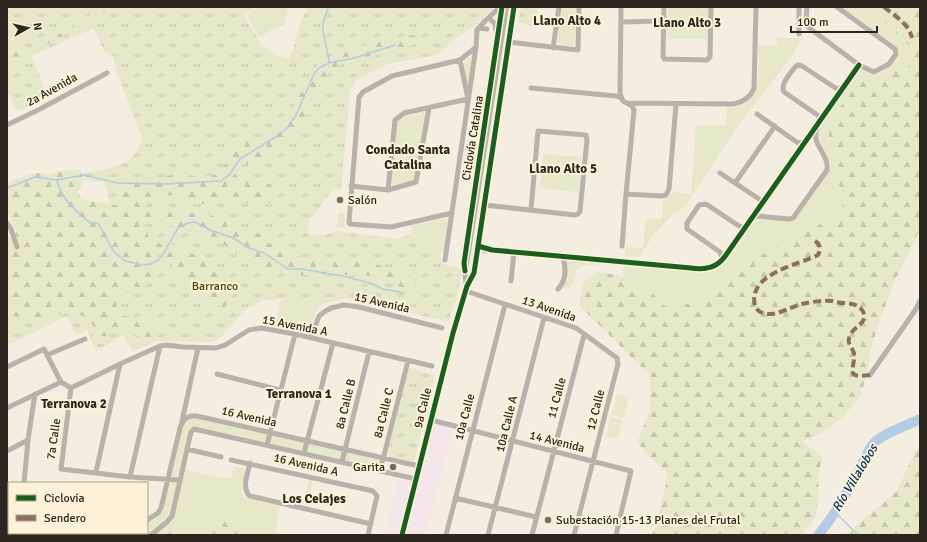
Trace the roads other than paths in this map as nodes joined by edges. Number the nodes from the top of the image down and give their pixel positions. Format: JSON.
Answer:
{"nodes":[{"id":1,"x":500,"y":7,"type":"edge"},
{"id":2,"x":506,"y":7,"type":"edge"},
{"id":3,"x":514,"y":7,"type":"edge"},
{"id":4,"x":559,"y":7,"type":"edge"},
{"id":5,"x":579,"y":7,"type":"edge"},
{"id":6,"x":621,"y":7,"type":"edge"},
{"id":7,"x":664,"y":7,"type":"edge"},
{"id":8,"x":711,"y":7,"type":"edge"},
{"id":9,"x":756,"y":7,"type":"edge"},
{"id":10,"x":799,"y":7,"type":"edge"},
{"id":11,"x":807,"y":7,"type":"edge"},
{"id":12,"x":837,"y":7,"type":"edge"},
{"id":13,"x":664,"y":18,"type":"junction"},
{"id":14,"x":487,"y":20,"type":"junction"},
{"id":15,"x":621,"y":22,"type":"junction"},
{"id":16,"x":480,"y":28,"type":"junction"},
{"id":17,"x":494,"y":30,"type":"junction"},
{"id":18,"x":799,"y":34,"type":"dead end"},
{"id":19,"x":508,"y":42,"type":"junction"},
{"id":20,"x":476,"y":47,"type":"junction"},
{"id":21,"x":553,"y":48,"type":"junction"},
{"id":22,"x":460,"y":60,"type":"junction"},
{"id":23,"x":859,"y":65,"type":"junction"},
{"id":24,"x":107,"y":73,"type":"dead end"},
{"id":25,"x":845,"y":86,"type":"junction"},
{"id":26,"x":531,"y":88,"type":"dead end"},
{"id":27,"x":621,"y":98,"type":"junction"},
{"id":28,"x":468,"y":99,"type":"junction"},
{"id":29,"x":627,"y":103,"type":"junction"},
{"id":30,"x":676,"y":104,"type":"junction"},
{"id":31,"x":429,"y":108,"type":"junction"},
{"id":32,"x":757,"y":114,"type":"dead end"},
{"id":33,"x":7,"y":125,"type":"edge"},
{"id":34,"x":817,"y":125,"type":"junction"},
{"id":35,"x":775,"y":126,"type":"junction"},
{"id":36,"x":806,"y":142,"type":"junction"},
{"id":37,"x":720,"y":173,"type":"dead end"},
{"id":38,"x":735,"y":183,"type":"junction"},
{"id":39,"x":351,"y":186,"type":"junction"},
{"id":40,"x":388,"y":190,"type":"junction"},
{"id":41,"x":626,"y":194,"type":"junction"},
{"id":42,"x":484,"y":205,"type":"junction"},
{"id":43,"x":761,"y":206,"type":"junction"},
{"id":44,"x":531,"y":209,"type":"junction"},
{"id":45,"x":452,"y":213,"type":"junction"},
{"id":46,"x":750,"y":222,"type":"junction"},
{"id":47,"x":7,"y":223,"type":"edge"},
{"id":48,"x":622,"y":246,"type":"dead end"},
{"id":49,"x":17,"y":247,"type":"dead end"},
{"id":50,"x":490,"y":249,"type":"tunnel mouth"},
{"id":51,"x":514,"y":252,"type":"junction"},
{"id":52,"x":563,"y":257,"type":"junction"},
{"id":53,"x":445,"y":260,"type":"dead end"},
{"id":54,"x":721,"y":262,"type":"junction"},
{"id":55,"x":511,"y":282,"type":"dead end"},
{"id":56,"x":467,"y":289,"type":"junction"},
{"id":57,"x":558,"y":289,"type":"dead end"},
{"id":58,"x":920,"y":301,"type":"edge"},
{"id":59,"x":505,"y":305,"type":"junction"},
{"id":60,"x":544,"y":318,"type":"junction"},
{"id":61,"x":442,"y":328,"type":"dead end"},
{"id":62,"x":295,"y":334,"type":"junction"},
{"id":63,"x":584,"y":335,"type":"junction"},
{"id":64,"x":311,"y":338,"type":"junction"},
{"id":65,"x":85,"y":339,"type":"dead end"},
{"id":66,"x":333,"y":343,"type":"junction"},
{"id":67,"x":160,"y":346,"type":"junction"},
{"id":68,"x":198,"y":348,"type":"junction"},
{"id":69,"x":370,"y":352,"type":"junction"},
{"id":70,"x":47,"y":355,"type":"junction"},
{"id":71,"x":618,"y":360,"type":"joint"},
{"id":72,"x":408,"y":361,"type":"junction"},
{"id":73,"x":120,"y":364,"type":"junction"},
{"id":74,"x":432,"y":366,"type":"dead end"},
{"id":75,"x":7,"y":367,"type":"edge"},
{"id":76,"x":217,"y":374,"type":"dead end"},
{"id":77,"x":870,"y":375,"type":"dead end"},
{"id":78,"x":61,"y":382,"type":"junction"},
{"id":79,"x":72,"y":388,"type":"junction"},
{"id":80,"x":280,"y":390,"type":"junction"},
{"id":81,"x":35,"y":394,"type":"junction"},
{"id":82,"x":7,"y":408,"type":"edge"},
{"id":83,"x":430,"y":420,"type":"junction"},
{"id":84,"x":181,"y":424,"type":"junction"},
{"id":85,"x":472,"y":431,"type":"junction"},
{"id":86,"x":270,"y":432,"type":"junction"},
{"id":87,"x":28,"y":440,"type":"junction"},
{"id":88,"x":307,"y":441,"type":"junction"},
{"id":89,"x":512,"y":441,"type":"junction"},
{"id":90,"x":267,"y":445,"type":"junction"},
{"id":91,"x":187,"y":449,"type":"junction"},
{"id":92,"x":345,"y":450,"type":"junction"},
{"id":93,"x":7,"y":451,"type":"edge"},
{"id":94,"x":553,"y":451,"type":"junction"},
{"id":95,"x":304,"y":453,"type":"junction"},
{"id":96,"x":221,"y":457,"type":"dead end"},
{"id":97,"x":383,"y":458,"type":"junction"},
{"id":98,"x":231,"y":460,"type":"dead end"},
{"id":99,"x":593,"y":461,"type":"junction"},
{"id":100,"x":342,"y":462,"type":"junction"},
{"id":101,"x":250,"y":463,"type":"junction"},
{"id":102,"x":419,"y":466,"type":"junction"},
{"id":103,"x":380,"y":471,"type":"junction"},
{"id":104,"x":96,"y":472,"type":"junction"},
{"id":105,"x":130,"y":476,"type":"junction"},
{"id":106,"x":168,"y":479,"type":"junction"},
{"id":107,"x":416,"y":479,"type":"junction"},
{"id":108,"x":180,"y":480,"type":"junction"},
{"id":109,"x":24,"y":482,"type":"edge"},
{"id":110,"x":455,"y":498,"type":"junction"},
{"id":111,"x":495,"y":508,"type":"junction"},
{"id":112,"x":536,"y":517,"type":"junction"},
{"id":113,"x":148,"y":518,"type":"edge"},
{"id":114,"x":371,"y":524,"type":"junction"},
{"id":115,"x":151,"y":535,"type":"edge"},
{"id":116,"x":368,"y":535,"type":"edge"},
{"id":117,"x":402,"y":535,"type":"edge"},
{"id":118,"x":446,"y":535,"type":"edge"},
{"id":119,"x":488,"y":535,"type":"edge"},
{"id":120,"x":532,"y":535,"type":"edge"},
{"id":121,"x":574,"y":535,"type":"edge"},
{"id":122,"x":616,"y":535,"type":"edge"}],
"edges":[{"from":1,"to":14,"type":"street"},
{"from":2,"to":17,"type":"street"},
{"from":3,"to":19,"type":"street","name":"9a Calle"},
{"from":4,"to":21,"type":"street"},
{"from":5,"to":21,"type":"street"},
{"from":6,"to":15,"type":"street"},
{"from":7,"to":13,"type":"street"},
{"from":8,"to":13,"type":"street"},
{"from":9,"to":30,"type":"street"},
{"from":10,"to":18,"type":"street"},
{"from":11,"to":23,"type":"street"},
{"from":12,"to":23,"type":"street"},
{"from":13,"to":15,"type":"street"},
{"from":14,"to":16,"type":"street"},
{"from":14,"to":17,"type":"street"},
{"from":15,"to":27,"type":"street"},
{"from":16,"to":17,"type":"street"},
{"from":16,"to":20,"type":"street"},
{"from":17,"to":56,"type":"street"},
{"from":19,"to":21,"type":"street"},
{"from":19,"to":42,"type":"street","name":"9a Calle"},
{"from":20,"to":22,"type":"street"},
{"from":20,"to":28,"type":"street"},
{"from":22,"to":28,"type":"street"},
{"from":22,"to":39,"type":"street"},
{"from":23,"to":25,"type":"street"},
{"from":24,"to":33,"type":"street","name":"2a Avenida"},
{"from":25,"to":34,"type":"street"},
{"from":25,"to":34,"type":"street"},
{"from":26,"to":27,"type":"street"},
{"from":27,"to":29,"type":"street"},
{"from":28,"to":31,"type":"street"},
{"from":28,"to":45,"type":"street"},
{"from":29,"to":30,"type":"street"},
{"from":29,"to":41,"type":"street"},
{"from":30,"to":41,"type":"street"},
{"from":31,"to":40,"type":"street"},
{"from":31,"to":40,"type":"street"},
{"from":32,"to":35,"type":"street"},
{"from":34,"to":36,"type":"street"},
{"from":34,"to":46,"type":"street"},
{"from":35,"to":36,"type":"street"},
{"from":35,"to":38,"type":"street"},
{"from":36,"to":43,"type":"street"},
{"from":37,"to":38,"type":"street"},
{"from":38,"to":43,"type":"street"},
{"from":39,"to":40,"type":"street"},
{"from":39,"to":45,"type":"street"},
{"from":41,"to":48,"type":"street"},
{"from":42,"to":44,"type":"street"},
{"from":42,"to":56,"type":"street","name":"9a Calle"},
{"from":43,"to":46,"type":"street"},
{"from":44,"to":44,"type":"street"},
{"from":45,"to":53,"type":"street"},
{"from":46,"to":54,"type":"street"},
{"from":46,"to":54,"type":"street"},
{"from":47,"to":49,"type":"street"},
{"from":50,"to":51,"type":"street"},
{"from":51,"to":52,"type":"street"},
{"from":51,"to":55,"type":"street"},
{"from":52,"to":54,"type":"street"},
{"from":52,"to":57,"type":"street"},
{"from":56,"to":59,"type":"street","name":"13 Avenida"},
{"from":56,"to":83,"type":"street","name":"9a Calle"},
{"from":58,"to":77,"type":"street"},
{"from":59,"to":60,"type":"street","name":"13 Avenida"},
{"from":59,"to":85,"type":"street","name":"10a Calle"},
{"from":60,"to":63,"type":"street","name":"13 Avenida"},
{"from":60,"to":89,"type":"street","name":"10a Calle A"},
{"from":61,"to":64,"type":"street","name":"15 Avenida"},
{"from":62,"to":64,"type":"street","name":"15 Avenida A"},
{"from":62,"to":68,"type":"street","name":"15 Avenida A"},
{"from":62,"to":80,"type":"street"},
{"from":63,"to":71,"type":"street","name":"13 Avenida"},
{"from":63,"to":94,"type":"street","name":"11 Calle"},
{"from":64,"to":66,"type":"street","name":"15 Avenida A"},
{"from":65,"to":70,"type":"street"},
{"from":66,"to":69,"type":"street","name":"15 Avenida A"},
{"from":66,"to":88,"type":"street"},
{"from":67,"to":68,"type":"street","name":"15 Avenida A"},
{"from":67,"to":73,"type":"street","name":"15 Avenida A"},
{"from":67,"to":105,"type":"street"},
{"from":68,"to":84,"type":"street"},
{"from":69,"to":72,"type":"street","name":"15 Avenida A"},
{"from":69,"to":92,"type":"street","name":"8a Calle B"},
{"from":70,"to":75,"type":"street"},
{"from":70,"to":78,"type":"street"},
{"from":71,"to":99,"type":"street","name":"12 Calle"},
{"from":72,"to":74,"type":"street","name":"15 Avenida A"},
{"from":72,"to":97,"type":"street","name":"8a Calle C"},
{"from":73,"to":79,"type":"street","name":"15 Avenida A"},
{"from":73,"to":104,"type":"street"},
{"from":76,"to":80,"type":"street"},
{"from":78,"to":79,"type":"street"},
{"from":78,"to":81,"type":"street"},
{"from":79,"to":104,"type":"street","name":"7a Calle"},
{"from":80,"to":86,"type":"street"},
{"from":81,"to":82,"type":"street"},
{"from":81,"to":87,"type":"street"},
{"from":83,"to":85,"type":"street","name":"14 Avenida"},
{"from":83,"to":102,"type":"street","name":"9a Calle"},
{"from":84,"to":86,"type":"street","name":"16 Avenida"},
{"from":84,"to":106,"type":"street"},
{"from":85,"to":89,"type":"street","name":"14 Avenida"},
{"from":85,"to":110,"type":"street","name":"10a Calle"},
{"from":86,"to":88,"type":"street","name":"16 Avenida"},
{"from":86,"to":90,"type":"street"},
{"from":87,"to":93,"type":"street"},
{"from":87,"to":109,"type":"street"},
{"from":88,"to":92,"type":"street","name":"16 Avenida"},
{"from":88,"to":95,"type":"street"},
{"from":89,"to":94,"type":"street","name":"14 Avenida"},
{"from":89,"to":111,"type":"street","name":"10a Calle A"},
{"from":90,"to":91,"type":"street","name":"16 Avenida"},
{"from":90,"to":95,"type":"street","name":"16 Avenida"},
{"from":91,"to":96,"type":"street"},
{"from":91,"to":108,"type":"street","name":"16 Avenida"},
{"from":92,"to":97,"type":"street","name":"16 Avenida"},
{"from":92,"to":100,"type":"street","name":"8a Calle B"},
{"from":94,"to":99,"type":"street","name":"14 Avenida"},
{"from":94,"to":112,"type":"street","name":"11 Calle"},
{"from":95,"to":100,"type":"street","name":"16 Avenida"},
{"from":97,"to":102,"type":"street","name":"16 Avenida"},
{"from":97,"to":103,"type":"street","name":"8a Calle C"},
{"from":98,"to":101,"type":"street","name":"16 Avenida A"},
{"from":99,"to":121,"type":"street","name":"12 Calle"},
{"from":99,"to":122,"type":"street","name":"14 Avenida"},
{"from":100,"to":103,"type":"street","name":"16 Avenida"},
{"from":101,"to":114,"type":"street"},
{"from":101,"to":114,"type":"street","name":"16 Avenida A"},
{"from":102,"to":107,"type":"street","name":"9a Calle"},
{"from":103,"to":107,"type":"street","name":"16 Avenida"},
{"from":104,"to":105,"type":"street"},
{"from":105,"to":106,"type":"street"},
{"from":106,"to":108,"type":"street"},
{"from":106,"to":113,"type":"street"},
{"from":107,"to":117,"type":"street","name":"9a Calle"},
{"from":108,"to":115,"type":"street","name":"16 Avenida"},
{"from":110,"to":111,"type":"street"},
{"from":110,"to":118,"type":"street","name":"10a Calle"},
{"from":111,"to":112,"type":"street"},
{"from":111,"to":119,"type":"street","name":"10a Calle A"},
{"from":112,"to":120,"type":"street","name":"11 Calle"},
{"from":114,"to":116,"type":"street"}]}
